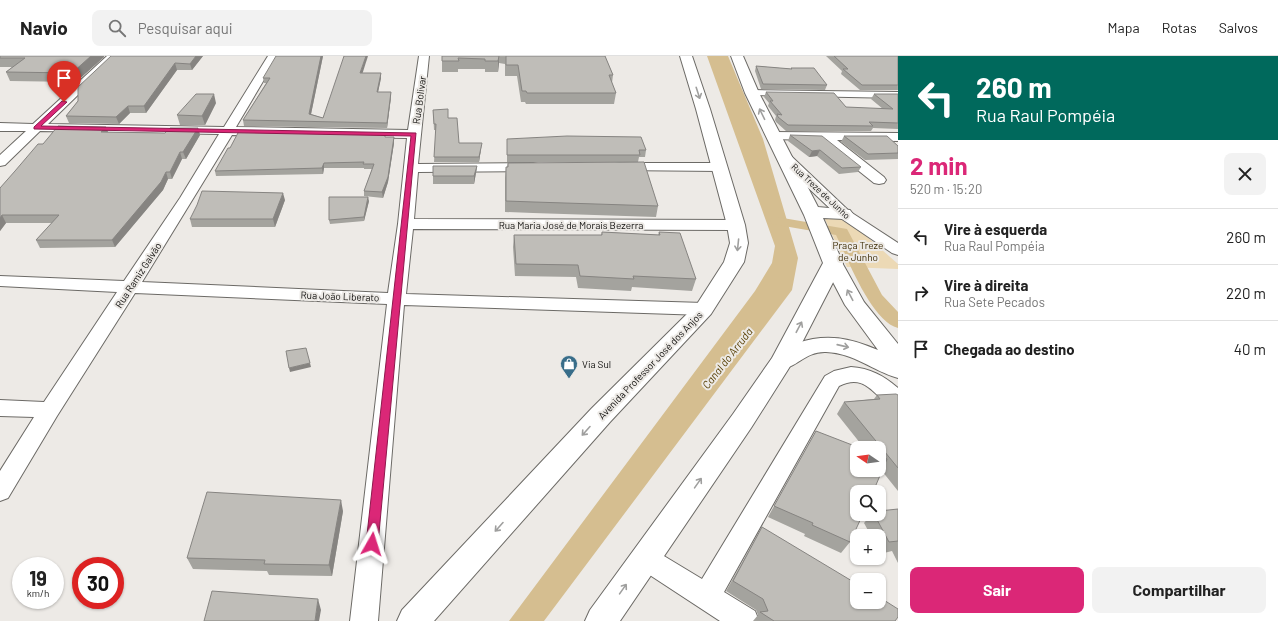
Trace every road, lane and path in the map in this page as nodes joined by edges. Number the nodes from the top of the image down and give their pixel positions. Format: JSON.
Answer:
{"nodes":[{"id":1,"x":113,"y":56,"type":"edge"},
{"id":2,"x":273,"y":56,"type":"edge"},
{"id":3,"x":424,"y":56,"type":"edge"},
{"id":4,"x":686,"y":56,"type":"edge"},
{"id":5,"x":737,"y":56,"type":"edge"},
{"id":6,"x":752,"y":93,"type":"junction"},
{"id":7,"x":898,"y":95,"type":"edge"},
{"id":8,"x":0,"y":127,"type":"edge"},
{"id":9,"x":36,"y":128,"type":"junction"},
{"id":10,"x":228,"y":130,"type":"junction"},
{"id":11,"x":414,"y":134,"type":"junction"},
{"id":12,"x":773,"y":136,"type":"junction"},
{"id":13,"x":823,"y":136,"type":"junction"},
{"id":14,"x":898,"y":137,"type":"edge"},
{"id":15,"x":786,"y":158,"type":"junction"},
{"id":16,"x":0,"y":162,"type":"edge"},
{"id":17,"x":549,"y":167,"type":"edge"},
{"id":18,"x":611,"y":167,"type":"edge"},
{"id":19,"x":719,"y":167,"type":"junction"},
{"id":20,"x":411,"y":168,"type":"junction"},
{"id":21,"x":879,"y":180,"type":"dead end"},
{"id":22,"x":812,"y":214,"type":"junction"},
{"id":23,"x":844,"y":214,"type":"junction"},
{"id":24,"x":406,"y":224,"type":"junction"},
{"id":25,"x":736,"y":225,"type":"junction"},
{"id":26,"x":898,"y":250,"type":"edge"},
{"id":27,"x":829,"y":255,"type":"junction"},
{"id":28,"x":0,"y":281,"type":"edge"},
{"id":29,"x":130,"y":288,"type":"junction"},
{"id":30,"x":396,"y":299,"type":"junction"},
{"id":31,"x":704,"y":309,"type":"junction"},
{"id":32,"x":898,"y":360,"type":"edge"},
{"id":33,"x":781,"y":362,"type":"junction"},
{"id":34,"x":898,"y":370,"type":"edge"},
{"id":35,"x":898,"y":401,"type":"edge"},
{"id":36,"x":0,"y":408,"type":"edge"},
{"id":37,"x":50,"y":410,"type":"junction"},
{"id":38,"x":0,"y":491,"type":"edge"},
{"id":39,"x":645,"y":558,"type":"junction"},
{"id":40,"x":706,"y":596,"type":"junction"},
{"id":41,"x":364,"y":621,"type":"edge"},
{"id":42,"x":413,"y":621,"type":"edge"},
{"id":43,"x":601,"y":621,"type":"edge"},
{"id":44,"x":745,"y":621,"type":"edge"}],
"edges":[{"from":1,"to":9,"type":"street"},
{"from":2,"to":10,"type":"street","name":"Rua Ramiz Galvão"},
{"from":3,"to":11,"type":"street","name":"Rua Bolivar"},
{"from":4,"to":19,"type":"main road","name":"Avenida Professor José dos Anjos","one_way":true},
{"from":5,"to":6,"type":"main road"},
{"from":6,"to":7,"type":"street"},
{"from":12,"to":6,"type":"main road","one_way":true},
{"from":8,"to":9,"type":"street"},
{"from":9,"to":10,"type":"street"},
{"from":9,"to":16,"type":"street"},
{"from":10,"to":11,"type":"street"},
{"from":10,"to":29,"type":"street","name":"Rua Ramiz Galvão"},
{"from":11,"to":20,"type":"street","name":"Rua Bolivar"},
{"from":12,"to":13,"type":"street"},
{"from":12,"to":15,"type":"main road"},
{"from":13,"to":14,"type":"street"},
{"from":13,"to":21,"type":"street"},
{"from":15,"to":22,"type":"main road"},
{"from":15,"to":23,"type":"street","name":"Rua Treze de Junho"},
{"from":17,"to":20,"type":"street"},
{"from":18,"to":19,"type":"street"},
{"from":19,"to":25,"type":"main road","name":"Avenida Professor José dos Anjos"},
{"from":20,"to":24,"type":"street","name":"Rua Bolivar"},
{"from":22,"to":23,"type":"main road"},
{"from":22,"to":27,"type":"main road"},
{"from":23,"to":26,"type":"street","name":"Rua Treze de Junho"},
{"from":24,"to":25,"type":"street","name":"Rua Maria José de Morais Bezerra"},
{"from":24,"to":30,"type":"street","name":"Rua Bolivar"},
{"from":25,"to":31,"type":"main road","name":"Avenida Professor José dos Anjos","one_way":true},
{"from":32,"to":27,"type":"main road","one_way":true},
{"from":33,"to":27,"type":"main road","one_way":true},
{"from":28,"to":29,"type":"street","name":"Rua João Liberato"},
{"from":29,"to":30,"type":"street","name":"Rua João Liberato"},
{"from":29,"to":37,"type":"street","name":"Rua Ramiz Galvão"},
{"from":30,"to":31,"type":"street","name":"Rua João Liberato"},
{"from":30,"to":41,"type":"street","name":"Rua Bolivar"},
{"from":31,"to":42,"type":"main road","name":"Avenida Professor José dos Anjos","one_way":true},
{"from":33,"to":34,"type":"main road","one_way":true},
{"from":39,"to":33,"type":"main road","one_way":true},
{"from":35,"to":40,"type":"street"},
{"from":36,"to":37,"type":"street"},
{"from":37,"to":38,"type":"street","name":"Rua Ramiz Galvão"},
{"from":39,"to":40,"type":"street"},
{"from":43,"to":39,"type":"main road","one_way":true},
{"from":40,"to":44,"type":"street"}]}
